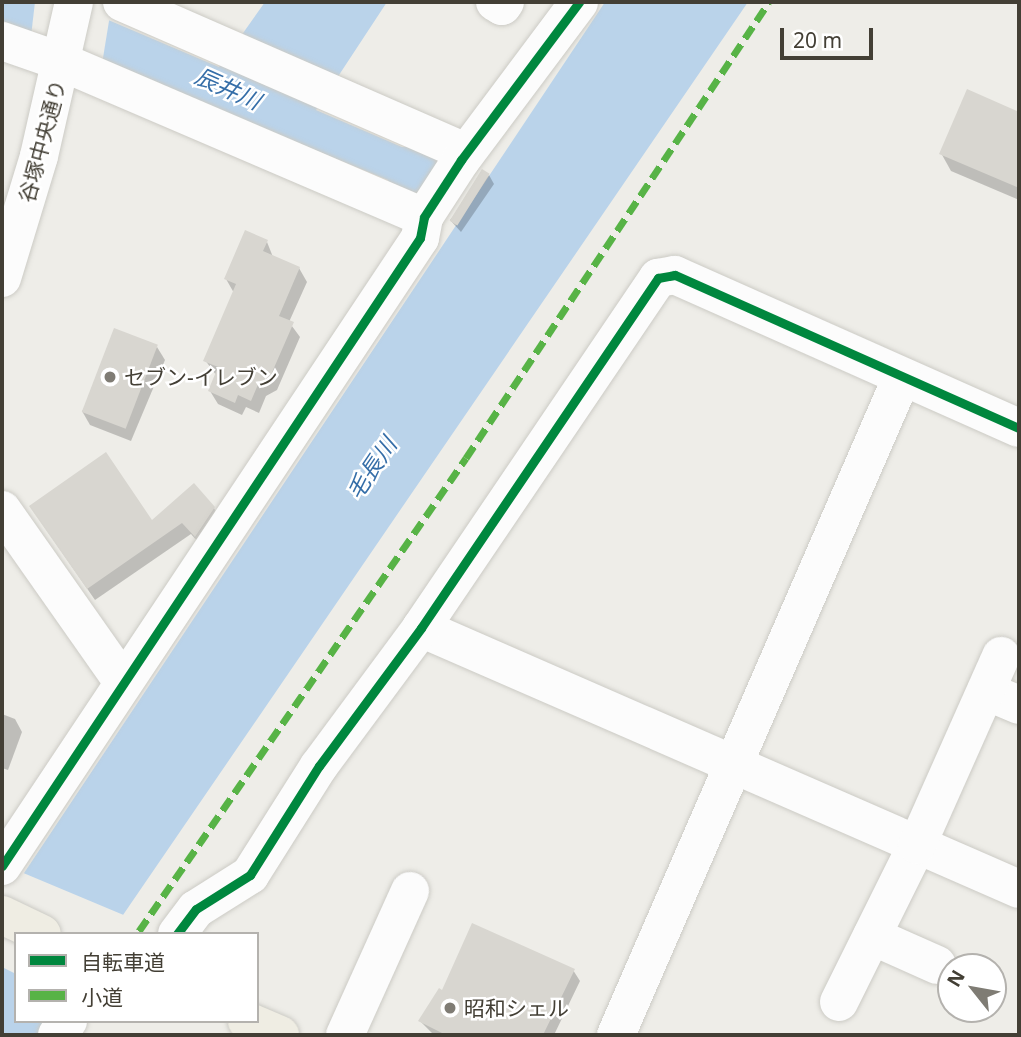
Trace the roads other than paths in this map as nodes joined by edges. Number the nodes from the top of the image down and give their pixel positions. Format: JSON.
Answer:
{"nodes":[{"id":1,"x":74,"y":2,"type":"edge"},
{"id":2,"x":495,"y":2,"type":"edge"},
{"id":3,"x":505,"y":2,"type":"edge"},
{"id":4,"x":579,"y":2,"type":"edge"},
{"id":5,"x":146,"y":6,"type":"edge"},
{"id":6,"x":2,"y":41,"type":"edge"},
{"id":7,"x":63,"y":58,"type":"junction"},
{"id":8,"x":463,"y":156,"type":"junction"},
{"id":9,"x":426,"y":214,"type":"junction"},
{"id":10,"x":2,"y":278,"type":"edge"},
{"id":11,"x":902,"y":377,"type":"junction"},
{"id":12,"x":1019,"y":428,"type":"edge"},
{"id":13,"x":2,"y":510,"type":"edge"},
{"id":14,"x":421,"y":628,"type":"junction"},
{"id":15,"x":1001,"y":656,"type":"dead end"},
{"id":16,"x":122,"y":681,"type":"junction"},
{"id":17,"x":1003,"y":698,"type":"edge"},
{"id":18,"x":733,"y":764,"type":"junction"},
{"id":19,"x":917,"y":845,"type":"junction"},
{"id":20,"x":2,"y":866,"type":"edge"},
{"id":21,"x":1019,"y":889,"type":"edge"},
{"id":22,"x":410,"y":891,"type":"dead end"},
{"id":23,"x":2,"y":915,"type":"edge"},
{"id":24,"x":38,"y":932,"type":"edge"},
{"id":25,"x":179,"y":932,"type":"edge"},
{"id":26,"x":872,"y":936,"type":"junction"},
{"id":27,"x":937,"y":965,"type":"dead end"},
{"id":28,"x":839,"y":1002,"type":"dead end"},
{"id":29,"x":252,"y":1023,"type":"edge"},
{"id":30,"x":280,"y":1035,"type":"edge"},
{"id":31,"x":345,"y":1035,"type":"edge"},
{"id":32,"x":616,"y":1035,"type":"edge"}],
"edges":[{"from":1,"to":7,"type":"street","name":"谷塚中央通り"},
{"from":2,"to":3,"type":"street"},
{"from":4,"to":8,"type":"street"},
{"from":5,"to":8,"type":"street"},
{"from":6,"to":7,"type":"street"},
{"from":7,"to":9,"type":"street"},
{"from":7,"to":10,"type":"street","name":"谷塚中央通り"},
{"from":8,"to":9,"type":"street"},
{"from":9,"to":16,"type":"street"},
{"from":11,"to":12,"type":"street"},
{"from":11,"to":14,"type":"street"},
{"from":11,"to":18,"type":"street"},
{"from":13,"to":16,"type":"street"},
{"from":14,"to":18,"type":"street"},
{"from":14,"to":25,"type":"street"},
{"from":15,"to":17,"type":"street"},
{"from":16,"to":20,"type":"street"},
{"from":17,"to":19,"type":"street"},
{"from":18,"to":19,"type":"street"},
{"from":18,"to":32,"type":"street"},
{"from":19,"to":21,"type":"street"},
{"from":19,"to":26,"type":"street"},
{"from":22,"to":31,"type":"street"},
{"from":23,"to":24,"type":"main road"},
{"from":26,"to":27,"type":"street"},
{"from":26,"to":28,"type":"street"},
{"from":29,"to":30,"type":"main road"}]}
